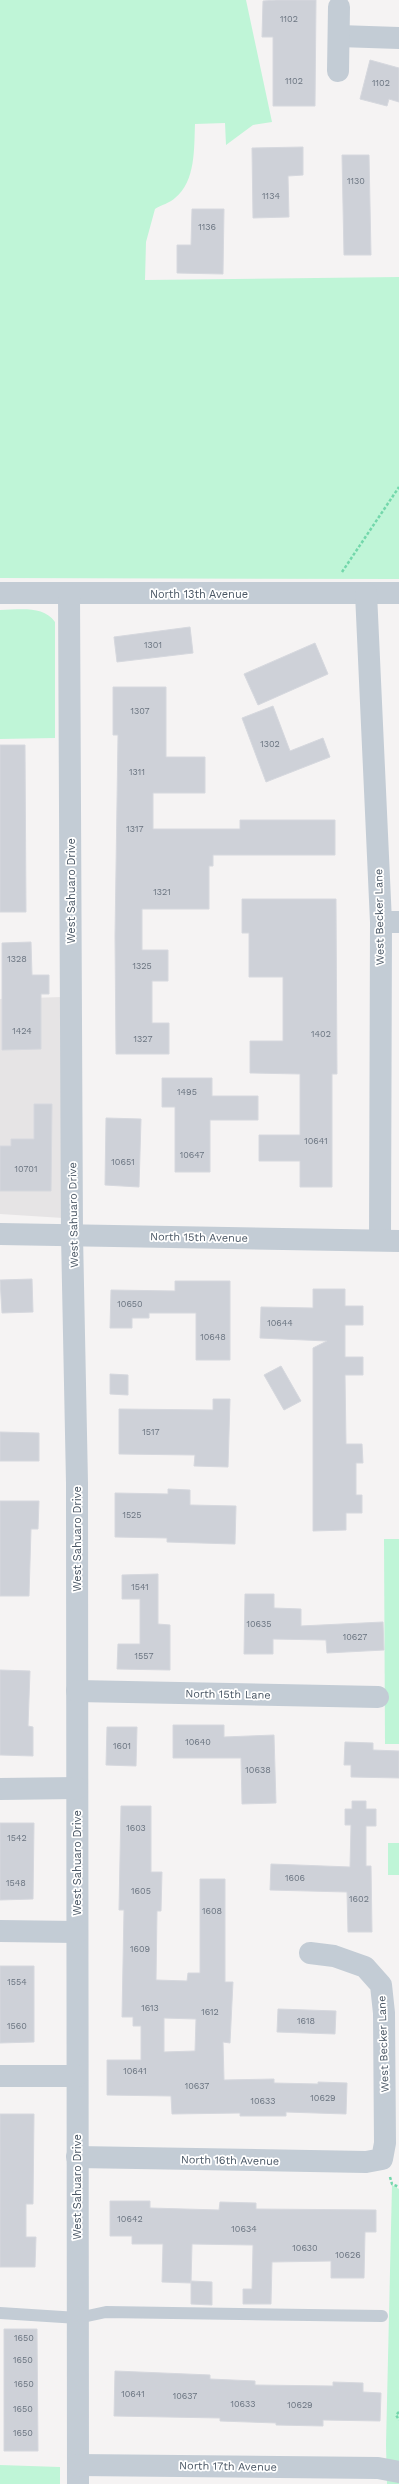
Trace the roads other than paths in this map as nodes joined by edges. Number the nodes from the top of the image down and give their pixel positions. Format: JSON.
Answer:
{"nodes":[{"id":1,"x":339,"y":7,"type":"dead end"},
{"id":2,"x":339,"y":36,"type":"junction"},
{"id":3,"x":399,"y":38,"type":"edge"},
{"id":4,"x":338,"y":71,"type":"dead end"},
{"id":5,"x":0,"y":593,"type":"edge"},
{"id":6,"x":366,"y":593,"type":"junction"},
{"id":7,"x":69,"y":594,"type":"junction"},
{"id":8,"x":399,"y":594,"type":"edge"},
{"id":9,"x":390,"y":922,"type":"edge"},
{"id":10,"x":0,"y":1234,"type":"edge"},
{"id":11,"x":72,"y":1235,"type":"junction"},
{"id":12,"x":389,"y":1241,"type":"edge"},
{"id":13,"x":77,"y":1691,"type":"junction"},
{"id":14,"x":378,"y":1697,"type":"dead end"},
{"id":15,"x":0,"y":1788,"type":"edge"},
{"id":16,"x":77,"y":1788,"type":"junction"},
{"id":17,"x":0,"y":1931,"type":"edge"},
{"id":18,"x":78,"y":1932,"type":"junction"},
{"id":19,"x":310,"y":1953,"type":"dead end"},
{"id":20,"x":0,"y":2076,"type":"edge"},
{"id":21,"x":78,"y":2076,"type":"junction"},
{"id":22,"x":77,"y":2157,"type":"junction"},
{"id":23,"x":386,"y":2167,"type":"joint"},
{"id":24,"x":0,"y":2312,"type":"edge"},
{"id":25,"x":382,"y":2316,"type":"dead end"},
{"id":26,"x":78,"y":2318,"type":"junction"},
{"id":27,"x":399,"y":2457,"type":"edge"},
{"id":28,"x":378,"y":2468,"type":"junction"},
{"id":29,"x":399,"y":2472,"type":"edge"},
{"id":30,"x":78,"y":2474,"type":"edge"}],
"edges":[{"from":1,"to":2,"type":"street"},
{"from":2,"to":3,"type":"street"},
{"from":2,"to":4,"type":"street"},
{"from":5,"to":7,"type":"street","name":"North 13th Avenue"},
{"from":6,"to":7,"type":"street","name":"North 13th Avenue"},
{"from":6,"to":8,"type":"street","name":"North 13th Avenue"},
{"from":6,"to":9,"type":"street","name":"West Becker Lane"},
{"from":7,"to":11,"type":"street","name":"West Sahuaro Drive"},
{"from":9,"to":12,"type":"street","name":"West Becker Lane"},
{"from":10,"to":11,"type":"street","name":"North 15th Avenue"},
{"from":11,"to":12,"type":"street","name":"North 15th Avenue"},
{"from":11,"to":13,"type":"street","name":"West Sahuaro Drive"},
{"from":13,"to":14,"type":"street","name":"North 15th Lane"},
{"from":13,"to":16,"type":"street","name":"West Sahuaro Drive"},
{"from":15,"to":16,"type":"street"},
{"from":16,"to":18,"type":"street","name":"West Sahuaro Drive"},
{"from":17,"to":18,"type":"street"},
{"from":18,"to":21,"type":"street","name":"West Sahuaro Drive"},
{"from":19,"to":23,"type":"street","name":"West Becker Lane"},
{"from":20,"to":21,"type":"street"},
{"from":21,"to":22,"type":"street","name":"West Sahuaro Drive"},
{"from":22,"to":23,"type":"street","name":"North 16th Avenue"},
{"from":22,"to":26,"type":"street","name":"West Sahuaro Drive"},
{"from":24,"to":26,"type":"lane"},
{"from":25,"to":26,"type":"lane"},
{"from":26,"to":30,"type":"street","name":"West Sahuaro Drive"},
{"from":27,"to":28,"type":"street","name":"North 17th Avenue"},
{"from":28,"to":29,"type":"street","name":"North 17th Avenue"},
{"from":28,"to":30,"type":"street","name":"North 17th Avenue"}]}
